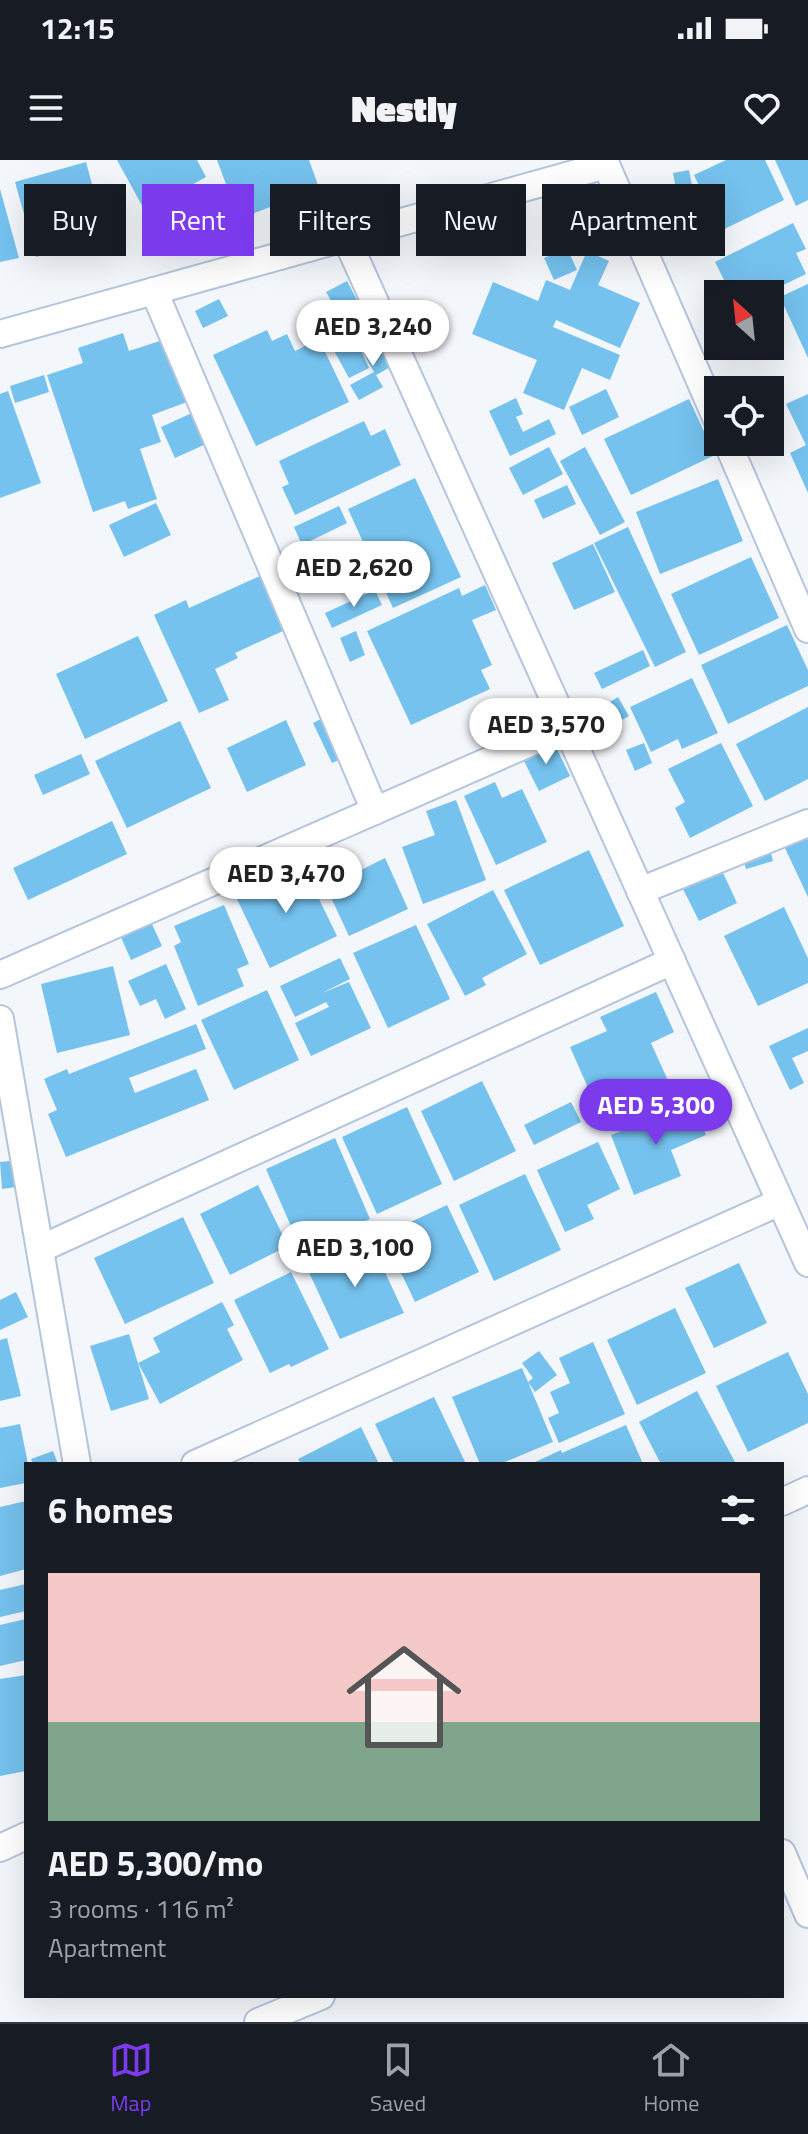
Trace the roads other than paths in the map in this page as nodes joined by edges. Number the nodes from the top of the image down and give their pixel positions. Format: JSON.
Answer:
{"nodes":[{"id":1,"x":605,"y":163,"type":"edge"},
{"id":2,"x":400,"y":222,"type":"edge"},
{"id":3,"x":281,"y":256,"type":"edge"},
{"id":4,"x":354,"y":256,"type":"edge"},
{"id":5,"x":154,"y":291,"type":"junction"},
{"id":6,"x":0,"y":334,"type":"edge"},
{"id":7,"x":704,"y":390,"type":"edge"},
{"id":8,"x":733,"y":456,"type":"edge"},
{"id":9,"x":807,"y":623,"type":"edge"},
{"id":10,"x":566,"y":727,"type":"junction"},
{"id":11,"x":375,"y":811,"type":"junction"},
{"id":12,"x":808,"y":823,"type":"edge"},
{"id":13,"x":640,"y":891,"type":"junction"},
{"id":14,"x":672,"y":961,"type":"junction"},
{"id":15,"x":0,"y":975,"type":"edge"},
{"id":16,"x":0,"y":1019,"type":"edge"},
{"id":17,"x":780,"y":1202,"type":"junction"},
{"id":18,"x":40,"y":1249,"type":"junction"},
{"id":19,"x":808,"y":1263,"type":"edge"},
{"id":20,"x":77,"y":1462,"type":"edge"},
{"id":21,"x":199,"y":1462,"type":"edge"},
{"id":22,"x":808,"y":1490,"type":"edge"},
{"id":23,"x":784,"y":1501,"type":"edge"},
{"id":24,"x":24,"y":1837,"type":"edge"},
{"id":25,"x":0,"y":1848,"type":"edge"},
{"id":26,"x":784,"y":1857,"type":"edge"},
{"id":27,"x":806,"y":1906,"type":"edge"},
{"id":28,"x":316,"y":1998,"type":"edge"},
{"id":29,"x":258,"y":2022,"type":"edge"}],
"edges":[{"from":1,"to":2,"type":"street"},
{"from":1,"to":7,"type":"street"},
{"from":3,"to":5,"type":"street"},
{"from":4,"to":10,"type":"street"},
{"from":5,"to":6,"type":"street"},
{"from":5,"to":11,"type":"street"},
{"from":8,"to":9,"type":"street"},
{"from":10,"to":11,"type":"street"},
{"from":10,"to":13,"type":"street"},
{"from":11,"to":15,"type":"street"},
{"from":12,"to":13,"type":"street"},
{"from":13,"to":14,"type":"street"},
{"from":14,"to":17,"type":"street"},
{"from":14,"to":18,"type":"street"},
{"from":16,"to":18,"type":"street"},
{"from":17,"to":19,"type":"street"},
{"from":17,"to":21,"type":"street"},
{"from":18,"to":20,"type":"street"},
{"from":22,"to":23,"type":"street"},
{"from":24,"to":25,"type":"street"},
{"from":26,"to":27,"type":"street"},
{"from":28,"to":29,"type":"street"}]}
